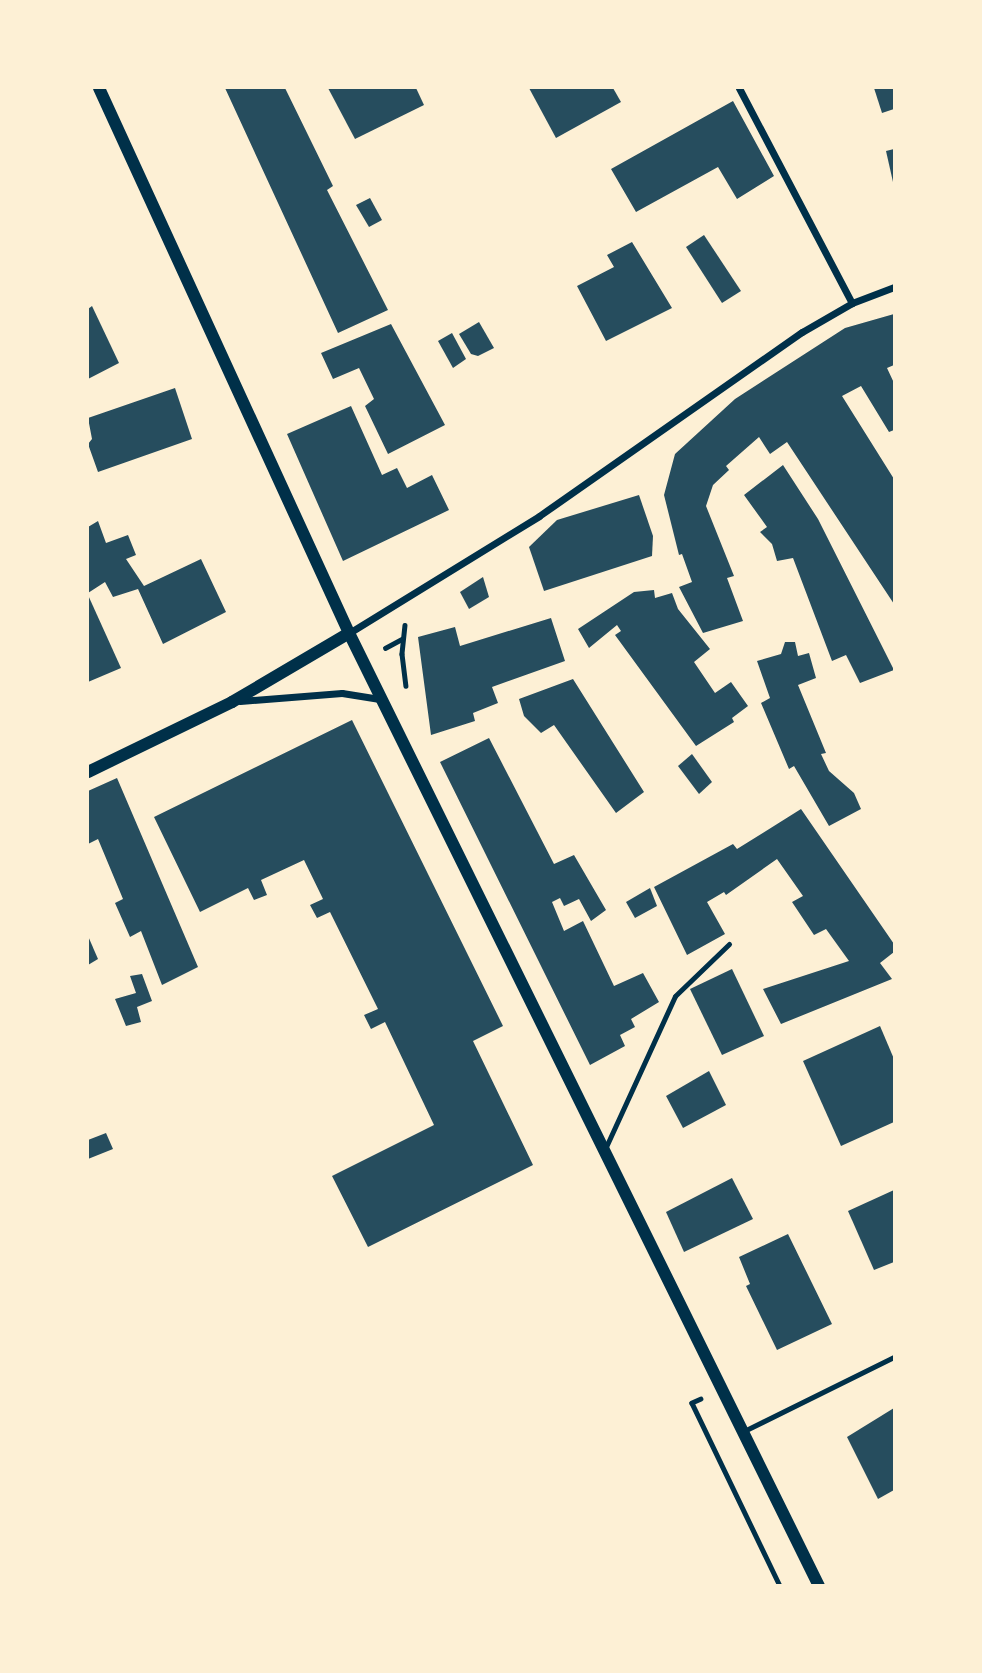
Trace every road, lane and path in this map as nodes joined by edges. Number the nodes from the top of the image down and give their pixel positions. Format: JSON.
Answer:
{"nodes":[{"id":1,"x":99,"y":88,"type":"edge"},
{"id":2,"x":739,"y":88,"type":"edge"},
{"id":3,"x":894,"y":286,"type":"edge"},
{"id":4,"x":852,"y":303,"type":"junction"},
{"id":5,"x":349,"y":633,"type":"junction"},
{"id":6,"x":402,"y":639,"type":"dead end"},
{"id":7,"x":385,"y":649,"type":"dead end"},
{"id":8,"x":382,"y":700,"type":"junction"},
{"id":9,"x":232,"y":702,"type":"junction"},
{"id":10,"x":88,"y":772,"type":"edge"},
{"id":11,"x":729,"y":944,"type":"dead end"},
{"id":12,"x":605,"y":1149,"type":"junction"},
{"id":13,"x":894,"y":1357,"type":"edge"},
{"id":14,"x":692,"y":1403,"type":"dead end"},
{"id":15,"x":744,"y":1431,"type":"junction"},
{"id":16,"x":780,"y":1586,"type":"edge"},
{"id":17,"x":819,"y":1586,"type":"edge"}],
"edges":[{"from":1,"to":5,"type":"street"},
{"from":2,"to":4,"type":"street"},
{"from":3,"to":4,"type":"street"},
{"from":4,"to":5,"type":"street"},
{"from":5,"to":8,"type":"street"},
{"from":5,"to":9,"type":"street"},
{"from":6,"to":7,"type":"path"},
{"from":8,"to":9,"type":"street"},
{"from":8,"to":12,"type":"street"},
{"from":9,"to":10,"type":"street"},
{"from":11,"to":12,"type":"lane"},
{"from":12,"to":15,"type":"street"},
{"from":13,"to":15,"type":"lane"},
{"from":14,"to":16,"type":"path"},
{"from":15,"to":17,"type":"street"}]}
